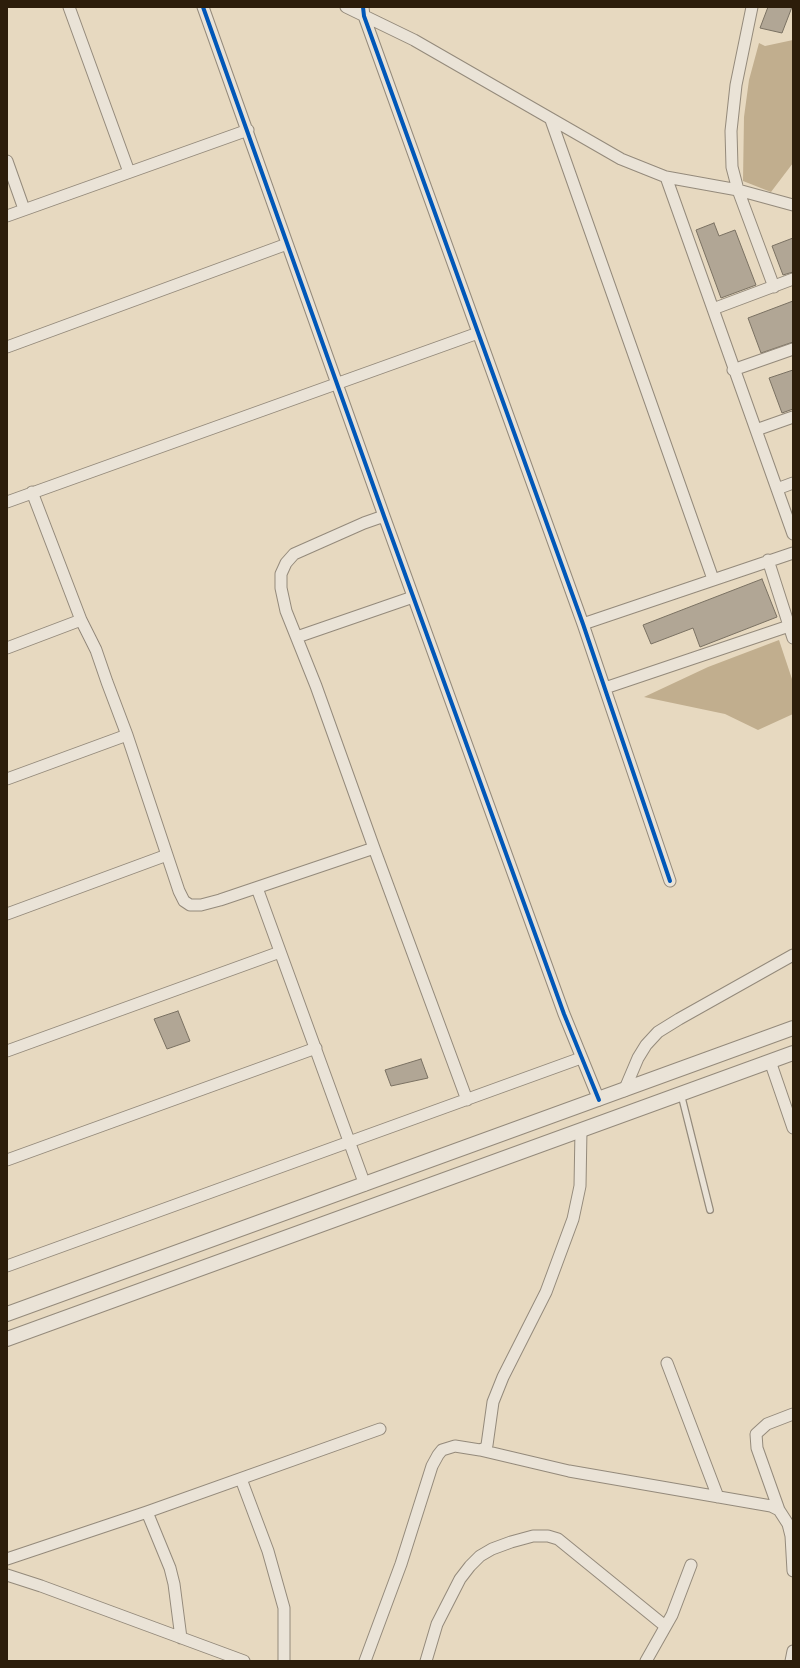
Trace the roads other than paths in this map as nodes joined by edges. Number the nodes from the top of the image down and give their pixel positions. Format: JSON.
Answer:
{"nodes":[{"id":1,"x":69,"y":7,"type":"edge"},
{"id":2,"x":203,"y":7,"type":"edge"},
{"id":3,"x":346,"y":7,"type":"edge"},
{"id":4,"x":752,"y":7,"type":"edge"},
{"id":5,"x":364,"y":11,"type":"edge"},
{"id":6,"x":551,"y":120,"type":"junction"},
{"id":7,"x":248,"y":130,"type":"junction"},
{"id":8,"x":7,"y":161,"type":"edge"},
{"id":9,"x":130,"y":172,"type":"junction"},
{"id":10,"x":666,"y":177,"type":"junction"},
{"id":11,"x":738,"y":190,"type":"junction"},
{"id":12,"x":793,"y":205,"type":"edge"},
{"id":13,"x":24,"y":209,"type":"junction"},
{"id":14,"x":7,"y":216,"type":"edge"},
{"id":15,"x":287,"y":244,"type":"junction"},
{"id":16,"x":793,"y":280,"type":"edge"},
{"id":17,"x":774,"y":287,"type":"junction"},
{"id":18,"x":713,"y":310,"type":"junction"},
{"id":19,"x":478,"y":333,"type":"junction"},
{"id":20,"x":7,"y":347,"type":"edge"},
{"id":21,"x":793,"y":349,"type":"edge"},
{"id":22,"x":733,"y":370,"type":"junction"},
{"id":23,"x":338,"y":383,"type":"junction"},
{"id":24,"x":793,"y":417,"type":"edge"},
{"id":25,"x":756,"y":430,"type":"junction"},
{"id":26,"x":793,"y":483,"type":"edge"},
{"id":27,"x":776,"y":489,"type":"junction"},
{"id":28,"x":32,"y":492,"type":"junction"},
{"id":29,"x":7,"y":502,"type":"edge"},
{"id":30,"x":384,"y":516,"type":"junction"},
{"id":31,"x":793,"y":534,"type":"edge"},
{"id":32,"x":793,"y":553,"type":"edge"},
{"id":33,"x":768,"y":560,"type":"junction"},
{"id":34,"x":713,"y":580,"type":"junction"},
{"id":35,"x":413,"y":597,"type":"junction"},
{"id":36,"x":81,"y":620,"type":"junction"},
{"id":37,"x":583,"y":624,"type":"junction"},
{"id":38,"x":788,"y":626,"type":"junction"},
{"id":39,"x":297,"y":637,"type":"junction"},
{"id":40,"x":793,"y":638,"type":"edge"},
{"id":41,"x":7,"y":648,"type":"edge"},
{"id":42,"x":605,"y":688,"type":"junction"},
{"id":43,"x":127,"y":735,"type":"junction"},
{"id":44,"x":7,"y":779,"type":"edge"},
{"id":45,"x":374,"y":848,"type":"junction"},
{"id":46,"x":167,"y":855,"type":"junction"},
{"id":47,"x":670,"y":881,"type":"dead end"},
{"id":48,"x":257,"y":888,"type":"junction"},
{"id":49,"x":7,"y":914,"type":"edge"},
{"id":50,"x":280,"y":952,"type":"junction"},
{"id":51,"x":793,"y":955,"type":"edge"},
{"id":52,"x":793,"y":1028,"type":"edge"},
{"id":53,"x":316,"y":1048,"type":"junction"},
{"id":54,"x":7,"y":1051,"type":"edge"},
{"id":55,"x":793,"y":1053,"type":"edge"},
{"id":56,"x":581,"y":1058,"type":"junction"},
{"id":57,"x":770,"y":1061,"type":"junction"},
{"id":58,"x":624,"y":1091,"type":"junction"},
{"id":59,"x":681,"y":1094,"type":"junction"},
{"id":60,"x":467,"y":1100,"type":"junction"},
{"id":61,"x":599,"y":1100,"type":"junction"},
{"id":62,"x":793,"y":1128,"type":"edge"},
{"id":63,"x":581,"y":1130,"type":"junction"},
{"id":64,"x":350,"y":1142,"type":"junction"},
{"id":65,"x":7,"y":1160,"type":"edge"},
{"id":66,"x":365,"y":1184,"type":"junction"},
{"id":67,"x":710,"y":1210,"type":"dead end"},
{"id":68,"x":7,"y":1266,"type":"edge"},
{"id":69,"x":7,"y":1314,"type":"edge"},
{"id":70,"x":7,"y":1339,"type":"edge"},
{"id":71,"x":667,"y":1363,"type":"dead end"},
{"id":72,"x":793,"y":1414,"type":"edge"},
{"id":73,"x":380,"y":1429,"type":"dead end"},
{"id":74,"x":480,"y":1450,"type":"junction"},
{"id":75,"x":241,"y":1479,"type":"junction"},
{"id":76,"x":718,"y":1497,"type":"junction"},
{"id":77,"x":779,"y":1510,"type":"junction"},
{"id":78,"x":147,"y":1512,"type":"junction"},
{"id":79,"x":7,"y":1559,"type":"edge"},
{"id":80,"x":691,"y":1565,"type":"dead end"},
{"id":81,"x":793,"y":1571,"type":"edge"},
{"id":82,"x":7,"y":1575,"type":"edge"},
{"id":83,"x":665,"y":1626,"type":"junction"},
{"id":84,"x":181,"y":1638,"type":"junction"},
{"id":85,"x":793,"y":1651,"type":"edge"},
{"id":86,"x":244,"y":1661,"type":"edge"},
{"id":87,"x":284,"y":1661,"type":"edge"},
{"id":88,"x":365,"y":1661,"type":"edge"},
{"id":89,"x":426,"y":1661,"type":"edge"},
{"id":90,"x":646,"y":1661,"type":"edge"},
{"id":91,"x":791,"y":1661,"type":"edge"}],
"edges":[{"from":1,"to":9,"type":"street"},
{"from":2,"to":7,"type":"street"},
{"from":3,"to":5,"type":"street"},
{"from":4,"to":11,"type":"street"},
{"from":5,"to":6,"type":"street"},
{"from":5,"to":19,"type":"street"},
{"from":6,"to":10,"type":"street"},
{"from":6,"to":34,"type":"street"},
{"from":7,"to":9,"type":"street"},
{"from":7,"to":15,"type":"street"},
{"from":8,"to":13,"type":"street"},
{"from":9,"to":13,"type":"street"},
{"from":10,"to":11,"type":"street"},
{"from":10,"to":18,"type":"street"},
{"from":11,"to":12,"type":"street"},
{"from":11,"to":17,"type":"street"},
{"from":13,"to":14,"type":"street"},
{"from":15,"to":20,"type":"street"},
{"from":15,"to":23,"type":"street"},
{"from":16,"to":17,"type":"street"},
{"from":17,"to":18,"type":"street"},
{"from":18,"to":22,"type":"street"},
{"from":19,"to":23,"type":"street"},
{"from":19,"to":37,"type":"street"},
{"from":21,"to":22,"type":"street"},
{"from":22,"to":25,"type":"street"},
{"from":23,"to":28,"type":"street"},
{"from":23,"to":30,"type":"street"},
{"from":24,"to":25,"type":"street"},
{"from":25,"to":27,"type":"street"},
{"from":26,"to":27,"type":"street"},
{"from":27,"to":31,"type":"street"},
{"from":28,"to":29,"type":"street"},
{"from":28,"to":36,"type":"street"},
{"from":30,"to":35,"type":"street"},
{"from":30,"to":39,"type":"street"},
{"from":32,"to":33,"type":"street"},
{"from":33,"to":34,"type":"street"},
{"from":33,"to":38,"type":"street"},
{"from":34,"to":37,"type":"street"},
{"from":35,"to":39,"type":"street"},
{"from":35,"to":56,"type":"street"},
{"from":36,"to":41,"type":"street"},
{"from":36,"to":43,"type":"street"},
{"from":37,"to":42,"type":"street"},
{"from":38,"to":40,"type":"street"},
{"from":38,"to":42,"type":"street"},
{"from":39,"to":45,"type":"street"},
{"from":42,"to":47,"type":"street"},
{"from":43,"to":44,"type":"street"},
{"from":43,"to":46,"type":"street"},
{"from":45,"to":48,"type":"street"},
{"from":45,"to":60,"type":"street"},
{"from":46,"to":48,"type":"street"},
{"from":46,"to":49,"type":"street"},
{"from":48,"to":50,"type":"street"},
{"from":50,"to":53,"type":"street"},
{"from":50,"to":54,"type":"street"},
{"from":51,"to":58,"type":"street"},
{"from":52,"to":58,"type":"street"},
{"from":53,"to":64,"type":"street"},
{"from":53,"to":65,"type":"street"},
{"from":55,"to":57,"type":"street"},
{"from":56,"to":60,"type":"street"},
{"from":56,"to":61,"type":"street"},
{"from":57,"to":59,"type":"street"},
{"from":57,"to":62,"type":"street"},
{"from":58,"to":61,"type":"street"},
{"from":59,"to":63,"type":"street"},
{"from":59,"to":67,"type":"lane"},
{"from":60,"to":64,"type":"street"},
{"from":61,"to":66,"type":"street"},
{"from":63,"to":70,"type":"street"},
{"from":63,"to":74,"type":"street"},
{"from":64,"to":66,"type":"street"},
{"from":64,"to":68,"type":"street"},
{"from":66,"to":69,"type":"street"},
{"from":71,"to":76,"type":"street"},
{"from":72,"to":77,"type":"street"},
{"from":73,"to":75,"type":"street"},
{"from":74,"to":76,"type":"street"},
{"from":74,"to":88,"type":"street"},
{"from":75,"to":78,"type":"street"},
{"from":75,"to":87,"type":"street"},
{"from":76,"to":77,"type":"street"},
{"from":77,"to":81,"type":"street"},
{"from":78,"to":79,"type":"street"},
{"from":78,"to":84,"type":"street"},
{"from":80,"to":83,"type":"street"},
{"from":82,"to":84,"type":"street"},
{"from":83,"to":89,"type":"street"},
{"from":83,"to":90,"type":"street"},
{"from":84,"to":86,"type":"street"},
{"from":85,"to":91,"type":"street"}]}
